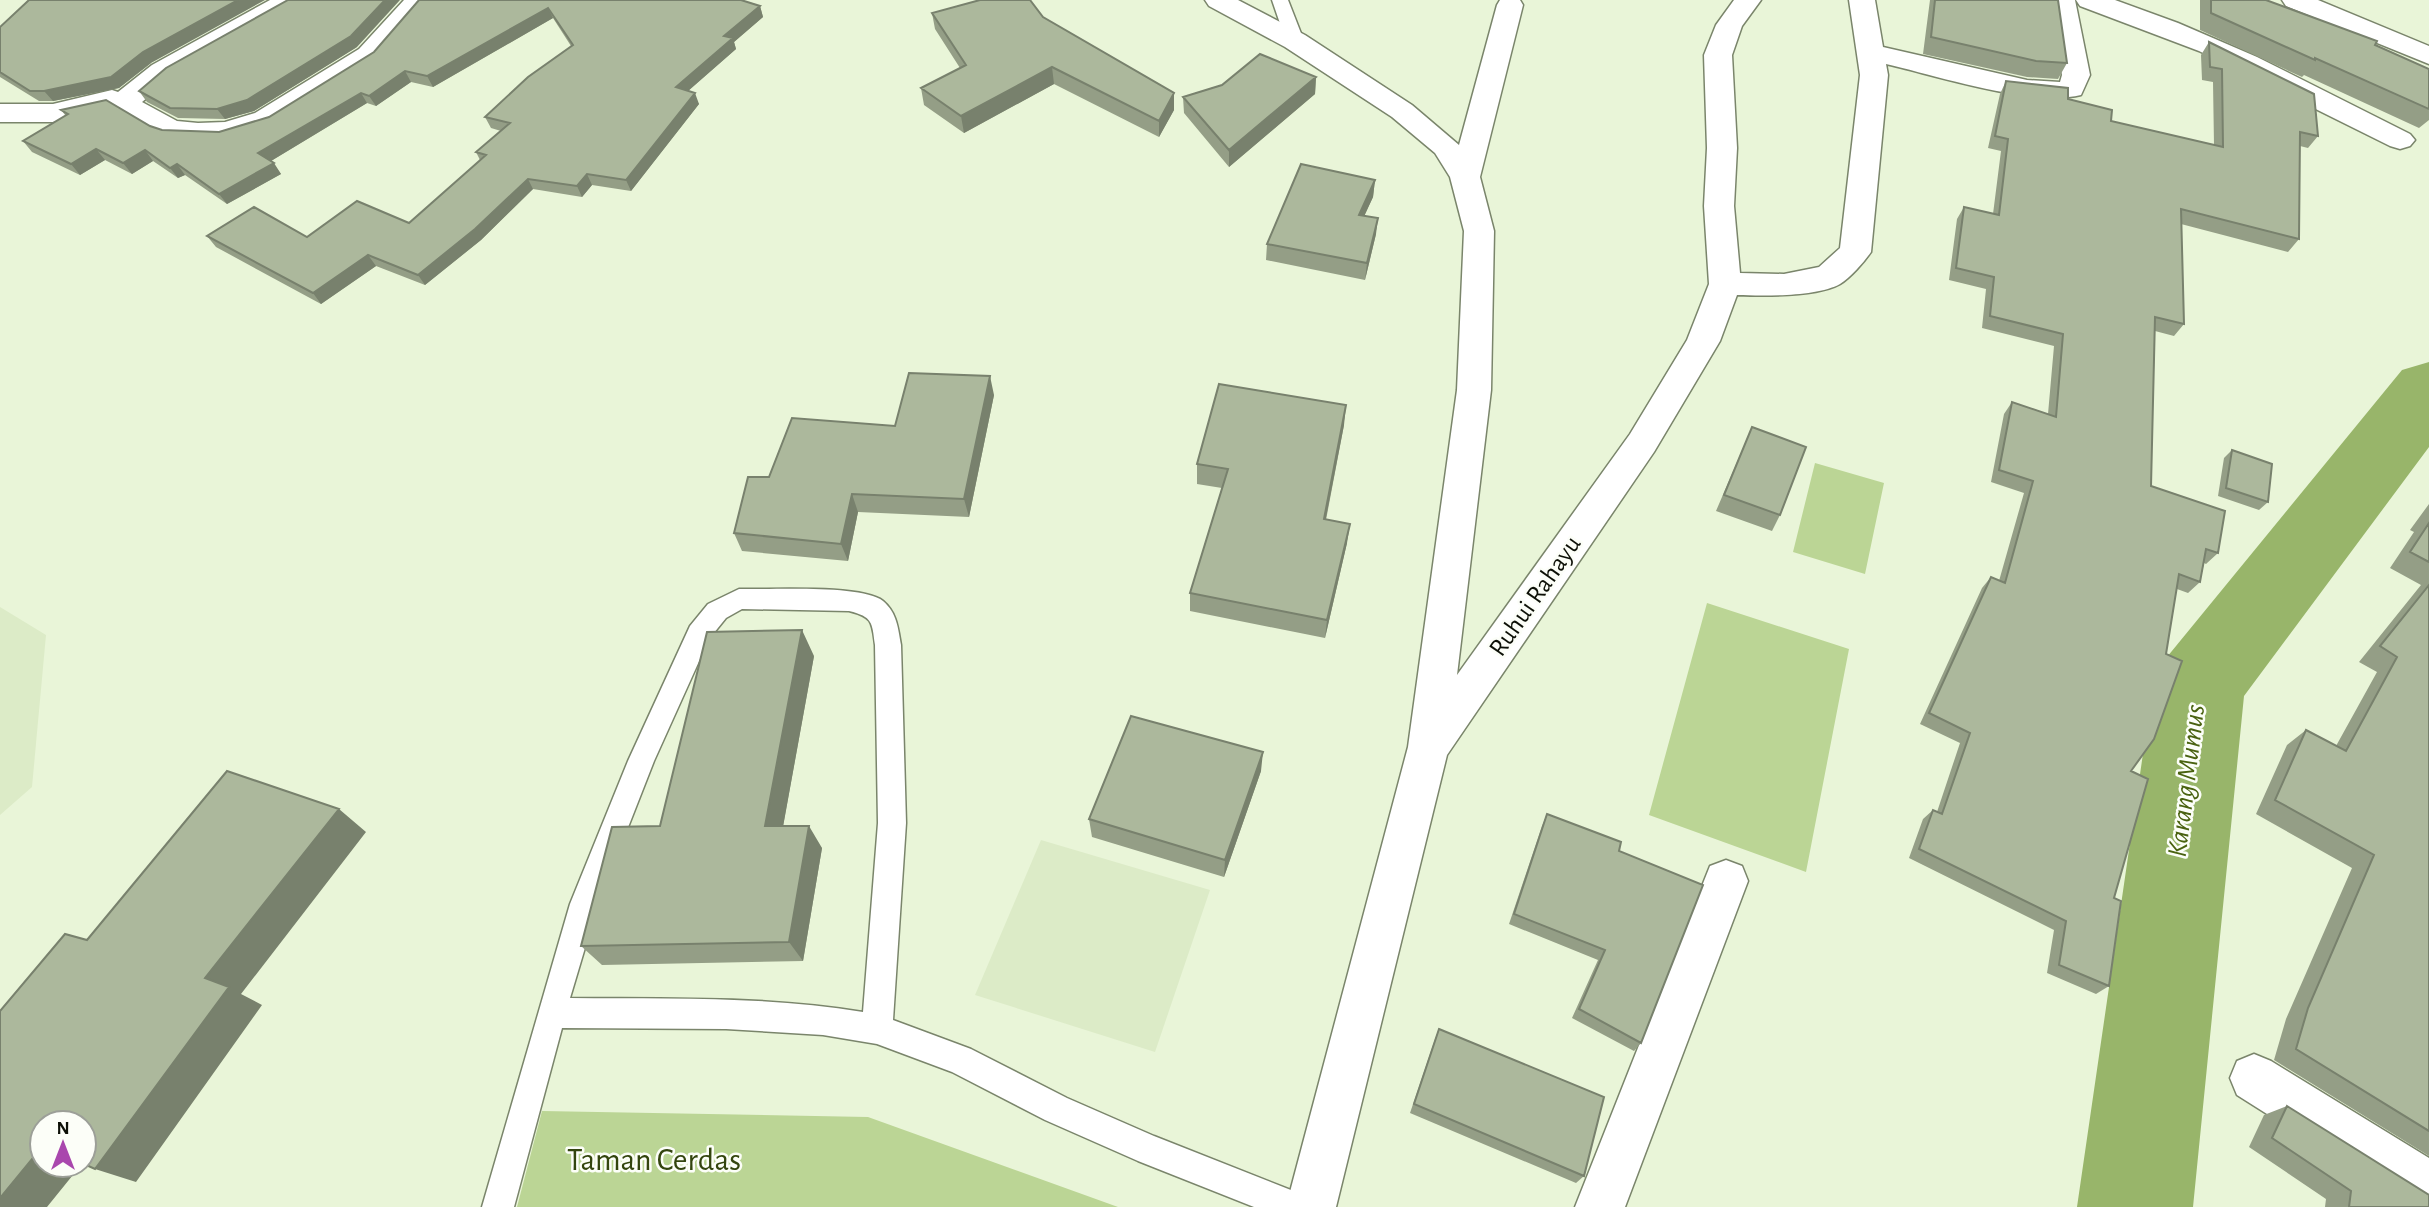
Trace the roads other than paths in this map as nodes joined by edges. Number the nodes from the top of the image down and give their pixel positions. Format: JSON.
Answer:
{"nodes":[{"id":1,"x":289,"y":0,"type":"edge"},
{"id":2,"x":418,"y":0,"type":"edge"},
{"id":3,"x":1218,"y":0,"type":"edge"},
{"id":4,"x":1280,"y":0,"type":"edge"},
{"id":5,"x":1748,"y":0,"type":"edge"},
{"id":6,"x":1862,"y":0,"type":"edge"},
{"id":7,"x":2063,"y":0,"type":"edge"},
{"id":8,"x":2089,"y":0,"type":"edge"},
{"id":9,"x":2295,"y":0,"type":"edge"},
{"id":10,"x":1510,"y":5,"type":"dead end"},
{"id":11,"x":1295,"y":41,"type":"junction"},
{"id":12,"x":1872,"y":52,"type":"junction"},
{"id":13,"x":2429,"y":56,"type":"edge"},
{"id":14,"x":129,"y":96,"type":"junction"},
{"id":15,"x":0,"y":113,"type":"edge"},
{"id":16,"x":2400,"y":140,"type":"dead end"},
{"id":17,"x":1465,"y":177,"type":"junction"},
{"id":18,"x":1725,"y":284,"type":"junction"},
{"id":19,"x":1428,"y":749,"type":"junction"},
{"id":20,"x":1726,"y":880,"type":"dead end"},
{"id":21,"x":551,"y":1013,"type":"junction"},
{"id":22,"x":877,"y":1029,"type":"junction"},
{"id":23,"x":2254,"y":1078,"type":"dead end"},
{"id":24,"x":2429,"y":1187,"type":"edge"},
{"id":25,"x":498,"y":1207,"type":"edge"},
{"id":26,"x":1295,"y":1207,"type":"edge"},
{"id":27,"x":1311,"y":1207,"type":"edge"},
{"id":28,"x":1600,"y":1207,"type":"edge"}],
"edges":[{"from":1,"to":14,"type":"street"},
{"from":2,"to":14,"type":"street"},
{"from":3,"to":11,"type":"street"},
{"from":4,"to":11,"type":"lane"},
{"from":5,"to":18,"type":"street","name":"Ruhui Rahayu"},
{"from":6,"to":12,"type":"street"},
{"from":7,"to":12,"type":"street"},
{"from":8,"to":16,"type":"street"},
{"from":9,"to":13,"type":"street"},
{"from":10,"to":17,"type":"street"},
{"from":11,"to":17,"type":"street"},
{"from":12,"to":18,"type":"street"},
{"from":14,"to":15,"type":"street"},
{"from":17,"to":19,"type":"street"},
{"from":18,"to":19,"type":"street","name":"Ruhui Rahayu"},
{"from":19,"to":27,"type":"street","name":"Ruhui Rahayu"},
{"from":20,"to":28,"type":"street"},
{"from":21,"to":22,"type":"lane"},
{"from":21,"to":22,"type":"lane"},
{"from":21,"to":25,"type":"lane"},
{"from":22,"to":26,"type":"lane"},
{"from":23,"to":24,"type":"street"}]}
